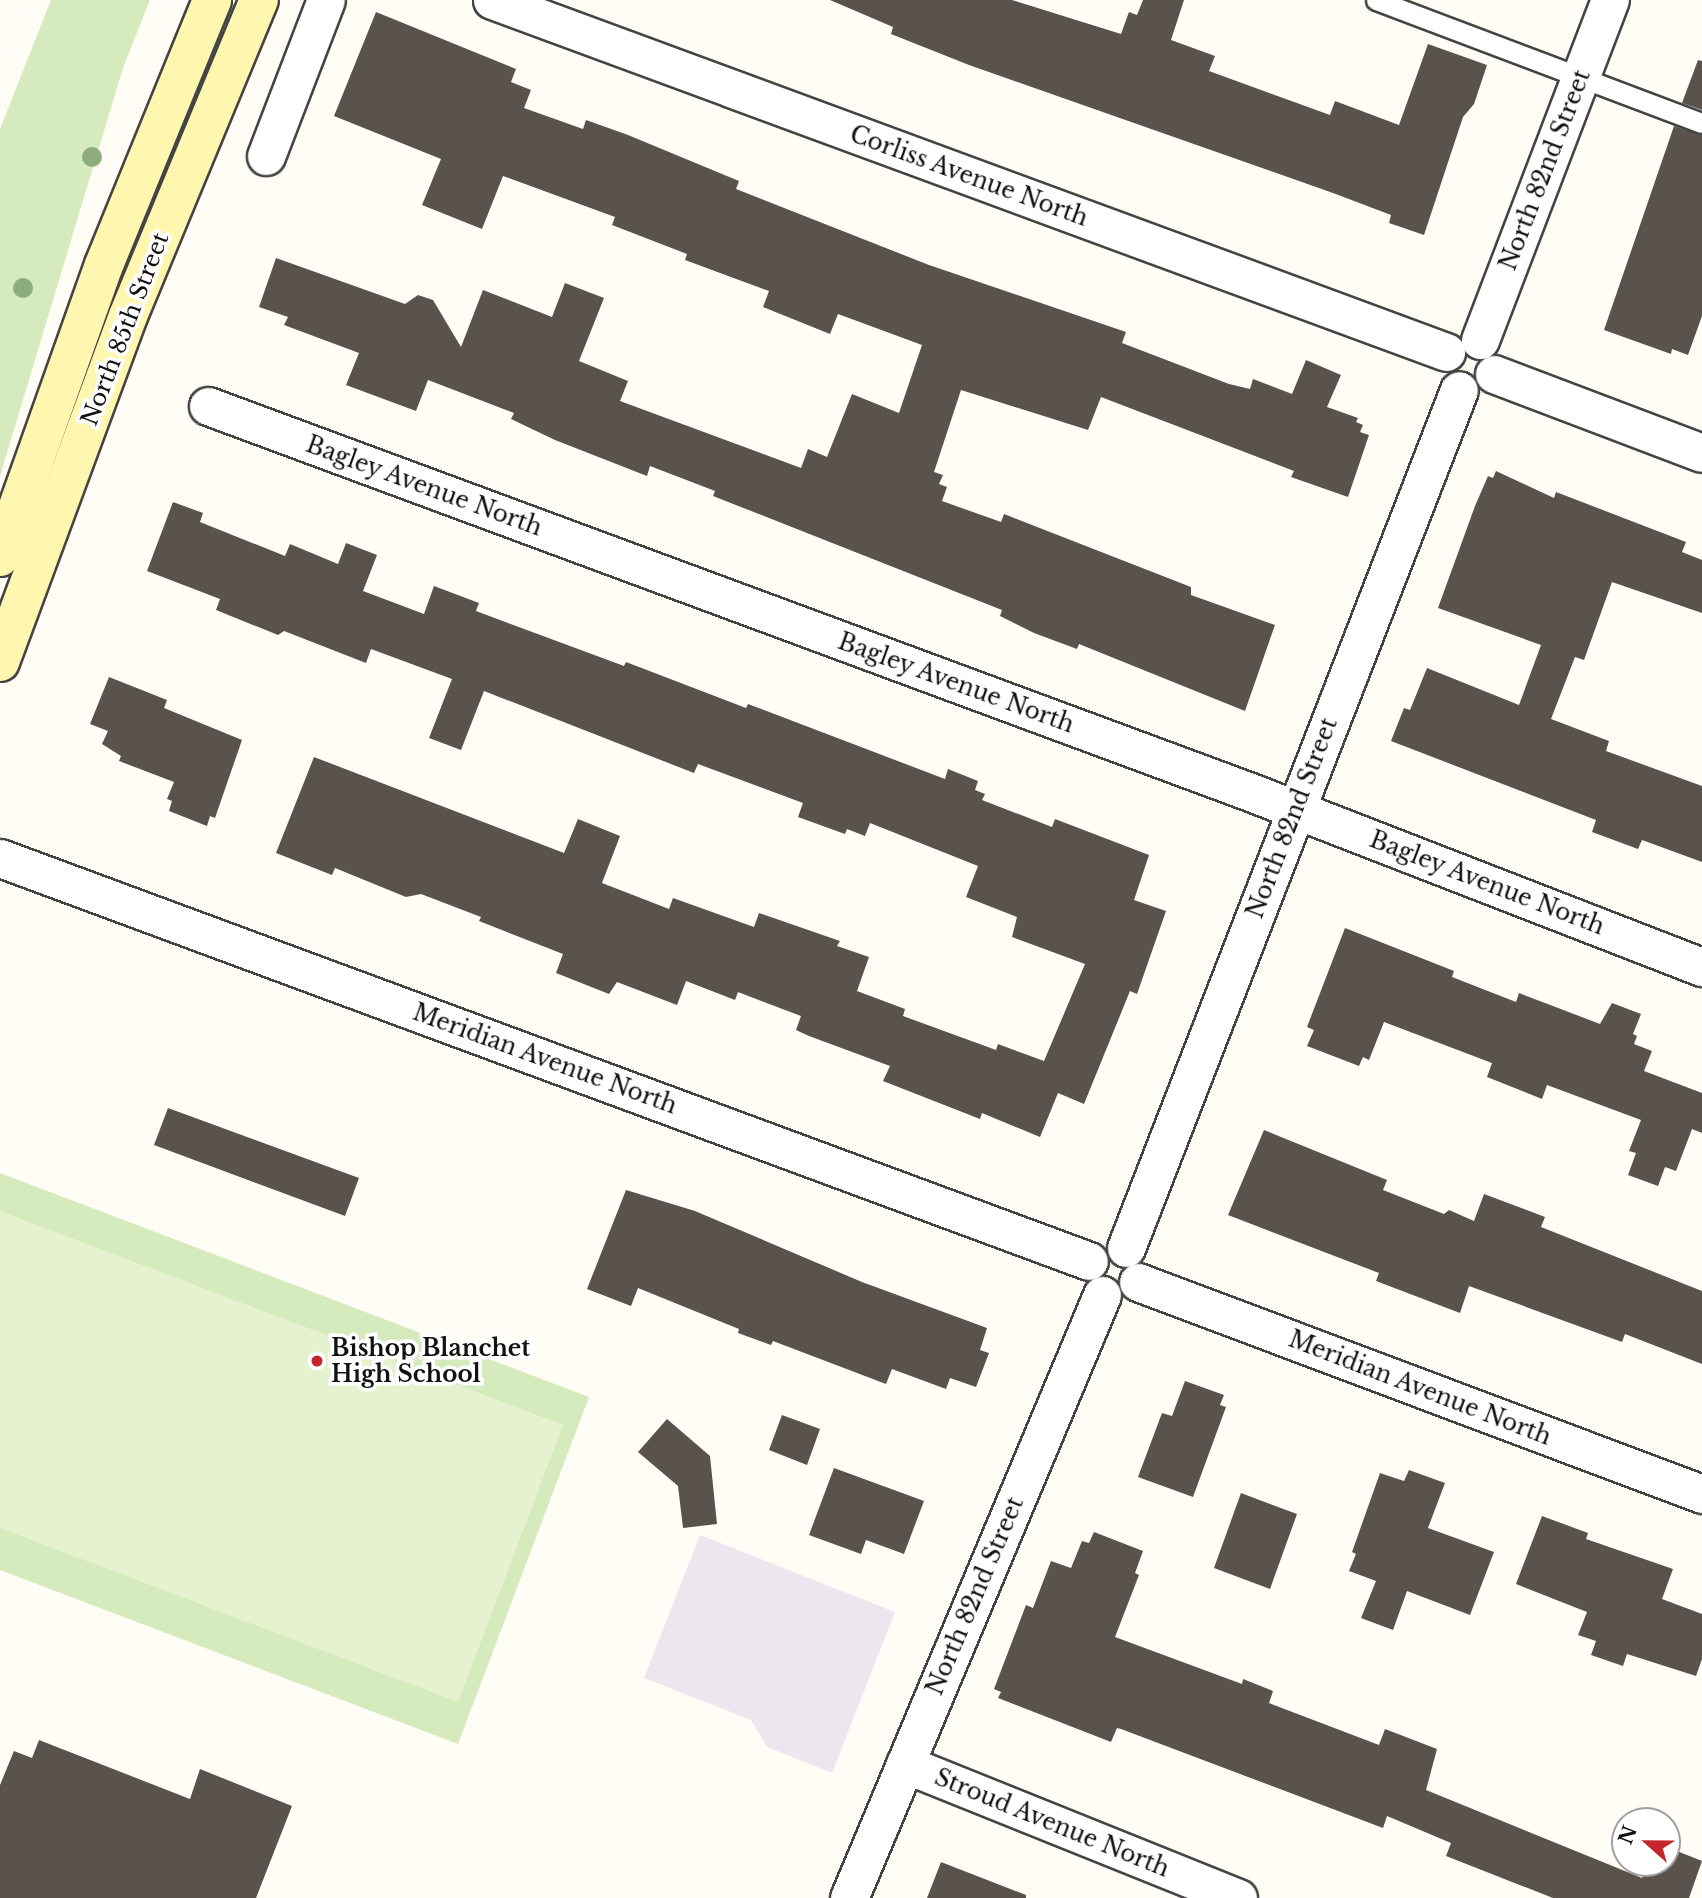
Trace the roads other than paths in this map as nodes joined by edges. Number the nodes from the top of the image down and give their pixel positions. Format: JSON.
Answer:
{"nodes":[{"id":1,"x":212,"y":0,"type":"edge"},
{"id":2,"x":259,"y":0,"type":"edge"},
{"id":3,"x":326,"y":0,"type":"edge"},
{"id":4,"x":492,"y":0,"type":"edge"},
{"id":5,"x":1376,"y":0,"type":"edge"},
{"id":6,"x":1610,"y":0,"type":"edge"},
{"id":7,"x":1580,"y":78,"type":"junction"},
{"id":8,"x":1702,"y":123,"type":"edge"},
{"id":9,"x":265,"y":156,"type":"dead end"},
{"id":10,"x":1480,"y":340,"type":"junction"},
{"id":11,"x":1446,"y":352,"type":"junction"},
{"id":12,"x":1494,"y":374,"type":"junction"},
{"id":13,"x":1459,"y":390,"type":"junction"},
{"id":14,"x":208,"y":406,"type":"dead end"},
{"id":15,"x":1702,"y":453,"type":"edge"},
{"id":16,"x":0,"y":556,"type":"edge"},
{"id":17,"x":0,"y":662,"type":"edge"},
{"id":18,"x":1295,"y":810,"type":"junction"},
{"id":19,"x":0,"y":858,"type":"edge"},
{"id":20,"x":1702,"y":967,"type":"edge"},
{"id":21,"x":1126,"y":1248,"type":"junction"},
{"id":22,"x":1090,"y":1261,"type":"junction"},
{"id":23,"x":1138,"y":1282,"type":"junction"},
{"id":24,"x":1102,"y":1295,"type":"junction"},
{"id":25,"x":1702,"y":1494,"type":"edge"},
{"id":26,"x":905,"y":1764,"type":"junction"},
{"id":27,"x":849,"y":1898,"type":"edge"},
{"id":28,"x":1238,"y":1898,"type":"edge"}],
"edges":[{"from":1,"to":16,"type":"main road","name":"North 85th Street"},
{"from":2,"to":17,"type":"main road","name":"North 85th Street"},
{"from":3,"to":9,"type":"street"},
{"from":4,"to":11,"type":"street","name":"Corliss Avenue North"},
{"from":5,"to":7,"type":"lane"},
{"from":6,"to":7,"type":"street","name":"North 82nd Street"},
{"from":7,"to":8,"type":"lane"},
{"from":7,"to":10,"type":"street","name":"North 82nd Street"},
{"from":10,"to":11,"type":"street"},
{"from":10,"to":12,"type":"street"},
{"from":11,"to":13,"type":"street"},
{"from":12,"to":13,"type":"street"},
{"from":12,"to":15,"type":"street"},
{"from":13,"to":18,"type":"street","name":"North 82nd Street"},
{"from":14,"to":18,"type":"street","name":"Bagley Avenue North"},
{"from":18,"to":20,"type":"street","name":"Bagley Avenue North"},
{"from":18,"to":21,"type":"street","name":"North 82nd Street"},
{"from":19,"to":22,"type":"street","name":"Meridian Avenue North"},
{"from":21,"to":22,"type":"street"},
{"from":21,"to":23,"type":"street"},
{"from":22,"to":24,"type":"street"},
{"from":23,"to":24,"type":"street"},
{"from":23,"to":25,"type":"street","name":"Meridian Avenue North"},
{"from":24,"to":26,"type":"street","name":"North 82nd Street"},
{"from":26,"to":27,"type":"street","name":"North 82nd Street"},
{"from":26,"to":28,"type":"street","name":"Stroud Avenue North"}]}
